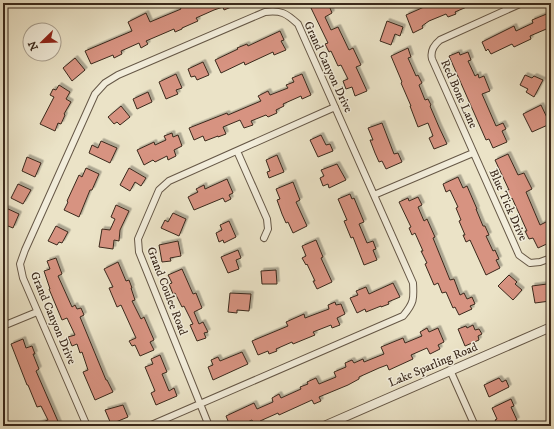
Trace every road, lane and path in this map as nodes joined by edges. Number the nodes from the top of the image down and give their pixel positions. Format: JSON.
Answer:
{"nodes":[{"id":1,"x":522,"y":3,"type":"edge"},
{"id":2,"x":335,"y":107,"type":"junction"},
{"id":3,"x":237,"y":151,"type":"junction"},
{"id":4,"x":473,"y":153,"type":"junction"},
{"id":5,"x":374,"y":195,"type":"junction"},
{"id":6,"x":264,"y":238,"type":"dead end"},
{"id":7,"x":551,"y":258,"type":"edge"},
{"id":8,"x":38,"y":312,"type":"junction"},
{"id":9,"x":3,"y":326,"type":"edge"},
{"id":10,"x":551,"y":327,"type":"edge"},
{"id":11,"x":450,"y":370,"type":"junction"},
{"id":12,"x":200,"y":404,"type":"junction"},
{"id":13,"x":87,"y":426,"type":"edge"},
{"id":14,"x":149,"y":426,"type":"edge"},
{"id":15,"x":209,"y":426,"type":"edge"},
{"id":16,"x":324,"y":426,"type":"edge"},
{"id":17,"x":475,"y":426,"type":"edge"}],
"edges":[{"from":1,"to":4,"type":"street","name":"Red Bone Lane"},
{"from":2,"to":3,"type":"street","name":"Grand Coulee Road"},
{"from":2,"to":5,"type":"street","name":"Grand Canyon Drive"},
{"from":2,"to":8,"type":"street","name":"Grand Canyon Drive"},
{"from":3,"to":6,"type":"street"},
{"from":3,"to":12,"type":"street","name":"Grand Coulee Road"},
{"from":4,"to":5,"type":"street"},
{"from":4,"to":7,"type":"street","name":"Blue Tick Drive"},
{"from":5,"to":12,"type":"street","name":"Grand Canyon Drive"},
{"from":8,"to":9,"type":"street"},
{"from":8,"to":13,"type":"street","name":"Grand Canyon Drive"},
{"from":10,"to":11,"type":"street","name":"Lake Sparling Road"},
{"from":11,"to":16,"type":"street","name":"Lake Sparling Road"},
{"from":11,"to":17,"type":"street"},
{"from":12,"to":14,"type":"street","name":"Grand Canyon Drive"},
{"from":12,"to":15,"type":"street","name":"Grand Coulee Road"}]}
